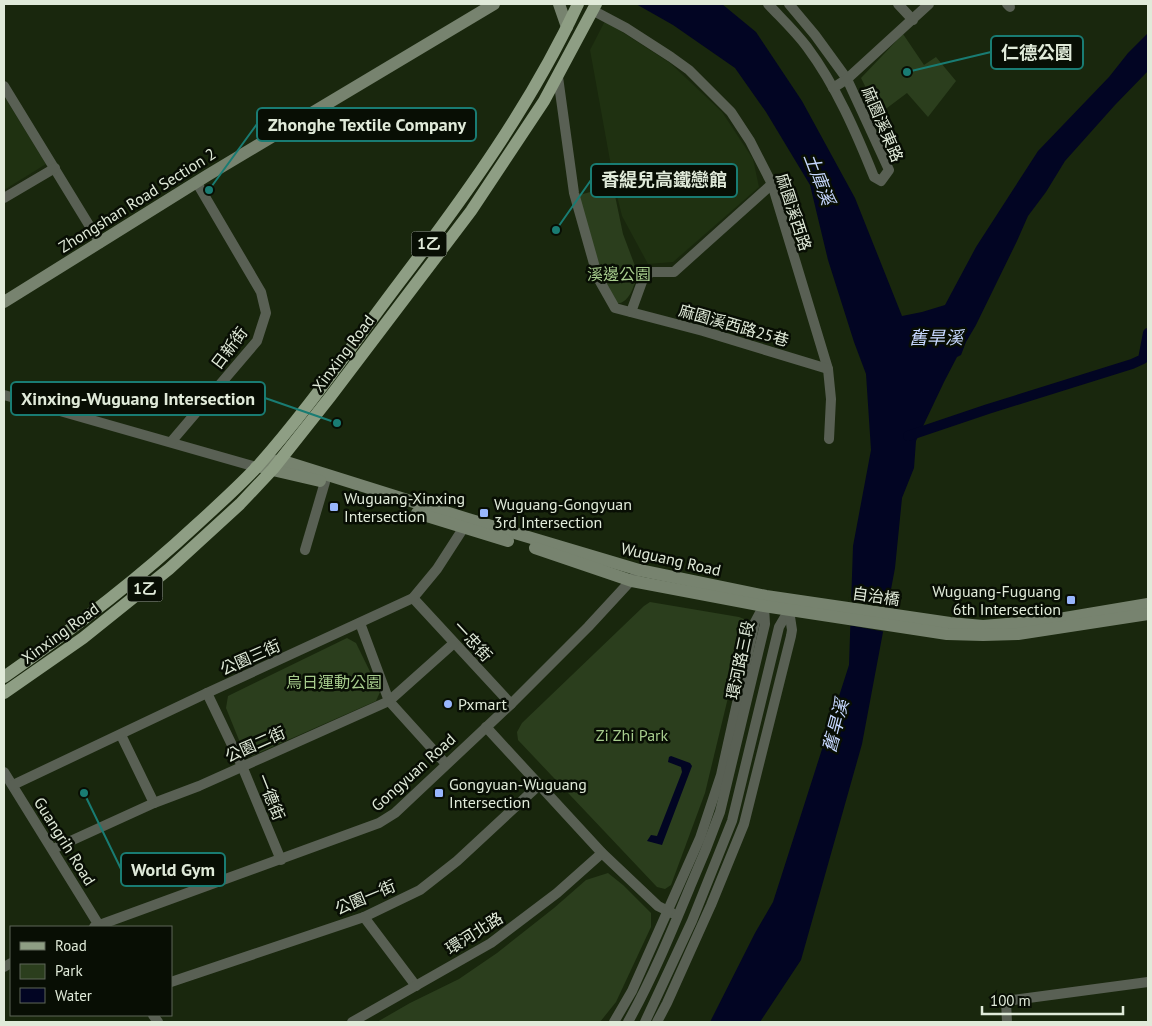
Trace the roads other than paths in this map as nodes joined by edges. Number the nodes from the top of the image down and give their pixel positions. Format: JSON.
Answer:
{"nodes":[{"id":1,"x":494,"y":4,"type":"edge"},
{"id":2,"x":559,"y":4,"type":"edge"},
{"id":3,"x":578,"y":4,"type":"edge"},
{"id":4,"x":768,"y":4,"type":"edge"},
{"id":5,"x":789,"y":4,"type":"edge"},
{"id":6,"x":898,"y":4,"type":"edge"},
{"id":7,"x":929,"y":4,"type":"edge"},
{"id":8,"x":591,"y":5,"type":"edge"},
{"id":9,"x":913,"y":20,"type":"junction"},
{"id":10,"x":567,"y":27,"type":"junction"},
{"id":11,"x":558,"y":77,"type":"junction"},
{"id":12,"x":847,"y":79,"type":"junction"},
{"id":13,"x":4,"y":86,"type":"edge"},
{"id":14,"x":833,"y":88,"type":"junction"},
{"id":15,"x":55,"y":168,"type":"junction"},
{"id":16,"x":197,"y":182,"type":"junction"},
{"id":17,"x":772,"y":184,"type":"junction"},
{"id":18,"x":4,"y":198,"type":"edge"},
{"id":19,"x":100,"y":243,"type":"junction"},
{"id":20,"x":4,"y":302,"type":"edge"},
{"id":21,"x":630,"y":312,"type":"junction"},
{"id":22,"x":828,"y":369,"type":"junction"},
{"id":23,"x":4,"y":395,"type":"edge"},
{"id":24,"x":829,"y":439,"type":"dead end"},
{"id":25,"x":171,"y":442,"type":"junction"},
{"id":26,"x":276,"y":464,"type":"junction"},
{"id":27,"x":256,"y":467,"type":"junction"},
{"id":28,"x":325,"y":482,"type":"junction"},
{"id":29,"x":466,"y":523,"type":"junction"},
{"id":30,"x":305,"y":550,"type":"dead end"},
{"id":31,"x":636,"y":576,"type":"junction"},
{"id":32,"x":413,"y":598,"type":"junction"},
{"id":33,"x":765,"y":601,"type":"junction"},
{"id":34,"x":1148,"y":604,"type":"edge"},
{"id":35,"x":790,"y":605,"type":"junction"},
{"id":36,"x":823,"y":610,"type":"joint"},
{"id":37,"x":1148,"y":614,"type":"edge"},
{"id":38,"x":360,"y":623,"type":"junction"},
{"id":39,"x":923,"y":624,"type":"junction"},
{"id":40,"x":454,"y":642,"type":"junction"},
{"id":41,"x":4,"y":677,"type":"edge"},
{"id":42,"x":4,"y":693,"type":"edge"},
{"id":43,"x":207,"y":693,"type":"junction"},
{"id":44,"x":390,"y":701,"type":"junction"},
{"id":45,"x":510,"y":704,"type":"junction"},
{"id":46,"x":486,"y":727,"type":"junction"},
{"id":47,"x":121,"y":735,"type":"junction"},
{"id":48,"x":446,"y":764,"type":"junction"},
{"id":49,"x":242,"y":766,"type":"junction"},
{"id":50,"x":4,"y":772,"type":"edge"},
{"id":51,"x":13,"y":785,"type":"junction"},
{"id":52,"x":540,"y":785,"type":"junction"},
{"id":53,"x":154,"y":803,"type":"junction"},
{"id":54,"x":53,"y":849,"type":"junction"},
{"id":55,"x":602,"y":853,"type":"junction"},
{"id":56,"x":281,"y":860,"type":"junction"},
{"id":57,"x":667,"y":910,"type":"junction"},
{"id":58,"x":678,"y":915,"type":"junction"},
{"id":59,"x":364,"y":917,"type":"junction"},
{"id":60,"x":697,"y":923,"type":"junction"},
{"id":61,"x":97,"y":926,"type":"edge"},
{"id":62,"x":101,"y":926,"type":"edge"},
{"id":63,"x":172,"y":982,"type":"edge"},
{"id":64,"x":1148,"y":982,"type":"edge"},
{"id":65,"x":416,"y":986,"type":"junction"},
{"id":66,"x":352,"y":1022,"type":"edge"},
{"id":67,"x":614,"y":1022,"type":"edge"},
{"id":68,"x":628,"y":1022,"type":"edge"},
{"id":69,"x":645,"y":1022,"type":"edge"},
{"id":70,"x":657,"y":1022,"type":"edge"},
{"id":71,"x":1007,"y":1022,"type":"edge"}],
"edges":[{"from":1,"to":16,"type":"main road","name":"Zhongshan Road Section 2"},
{"from":2,"to":10,"type":"main road"},
{"from":3,"to":10,"type":"main road","name":"Xinxing Road","number":"1乙"},
{"from":4,"to":14,"type":"street","name":"麻園溪東路"},
{"from":5,"to":12,"type":"street","name":"麻園溪東路"},
{"from":6,"to":9,"type":"street"},
{"from":7,"to":9,"type":"street"},
{"from":8,"to":11,"type":"main road","name":"Xinxing Road","number":"1乙"},
{"from":8,"to":17,"type":"street","name":"麻園溪西路"},
{"from":9,"to":12,"type":"street"},
{"from":10,"to":27,"type":"main road","name":"Xinxing Road","number":"1乙"},
{"from":11,"to":21,"type":"street","name":"麻園溪西路25巷"},
{"from":11,"to":26,"type":"main road","name":"Xinxing Road","number":"1乙"},
{"from":12,"to":14,"type":"street"},
{"from":12,"to":14,"type":"street","name":"麻園溪東路"},
{"from":13,"to":15,"type":"street"},
{"from":15,"to":18,"type":"street"},
{"from":15,"to":19,"type":"street"},
{"from":16,"to":19,"type":"main road","name":"Zhongshan Road Section 2"},
{"from":16,"to":25,"type":"street","name":"日新街"},
{"from":17,"to":21,"type":"street"},
{"from":17,"to":22,"type":"street","name":"麻園溪西路"},
{"from":19,"to":20,"type":"main road","name":"Zhongshan Road Section 2"},
{"from":21,"to":22,"type":"street","name":"麻園溪西路25巷"},
{"from":22,"to":24,"type":"street","name":"麻園溪西路"},
{"from":23,"to":25,"type":"street"},
{"from":25,"to":27,"type":"street"},
{"from":26,"to":27,"type":"main road"},
{"from":26,"to":28,"type":"main road","name":"Wuguang Road"},
{"from":26,"to":29,"type":"main road","name":"Wuguang Road"},
{"from":26,"to":42,"type":"main road","name":"Xinxing Road","number":"1乙"},
{"from":27,"to":41,"type":"main road","name":"Xinxing Road","number":"1乙"},
{"from":28,"to":29,"type":"main road","name":"Wuguang Road"},
{"from":28,"to":30,"type":"street"},
{"from":29,"to":31,"type":"main road","name":"Wuguang Road"},
{"from":29,"to":32,"type":"street","name":"公園三街"},
{"from":31,"to":33,"type":"main road","name":"Wuguang Road"},
{"from":31,"to":45,"type":"street","name":"Gongyuan Road"},
{"from":32,"to":38,"type":"street","name":"公園三街"},
{"from":32,"to":40,"type":"street","name":"一忠街"},
{"from":33,"to":35,"type":"main road","name":"Wuguang Road"},
{"from":33,"to":57,"type":"street","name":"環河路三段"},
{"from":33,"to":58,"type":"street","name":"環河路三段"},
{"from":34,"to":39,"type":"main road"},
{"from":35,"to":36,"type":"main road","name":"Wuguang Road"},
{"from":35,"to":60,"type":"street"},
{"from":36,"to":39,"type":"main road","name":"自治橋"},
{"from":37,"to":39,"type":"main road"},
{"from":38,"to":43,"type":"street","name":"公園三街"},
{"from":38,"to":44,"type":"street"},
{"from":40,"to":44,"type":"street","name":"公園二街"},
{"from":40,"to":45,"type":"street","name":"一忠街"},
{"from":43,"to":47,"type":"street","name":"公園三街"},
{"from":43,"to":49,"type":"street","name":"一德街"},
{"from":44,"to":48,"type":"street"},
{"from":44,"to":49,"type":"street","name":"公園二街"},
{"from":45,"to":46,"type":"street","name":"Gongyuan Road"},
{"from":46,"to":48,"type":"street","name":"Gongyuan Road"},
{"from":46,"to":52,"type":"street"},
{"from":47,"to":51,"type":"street","name":"公園三街"},
{"from":47,"to":53,"type":"street"},
{"from":48,"to":56,"type":"street","name":"Gongyuan Road"},
{"from":49,"to":53,"type":"street","name":"公園二街"},
{"from":49,"to":56,"type":"street","name":"一德街"},
{"from":50,"to":51,"type":"street","name":"Guangrih Road"},
{"from":51,"to":54,"type":"street","name":"Guangrih Road"},
{"from":52,"to":55,"type":"street"},
{"from":52,"to":59,"type":"street","name":"公園一街"},
{"from":53,"to":54,"type":"street","name":"公園二街"},
{"from":54,"to":61,"type":"street","name":"Guangrih Road"},
{"from":55,"to":57,"type":"street"},
{"from":55,"to":65,"type":"street","name":"環河北路"},
{"from":56,"to":62,"type":"street","name":"Gongyuan Road"},
{"from":57,"to":58,"type":"street"},
{"from":57,"to":67,"type":"street","name":"環河路三段"},
{"from":58,"to":60,"type":"street"},
{"from":58,"to":68,"type":"street","name":"環河路三段"},
{"from":59,"to":63,"type":"street","name":"公園一街"},
{"from":59,"to":65,"type":"street"},
{"from":60,"to":69,"type":"street"},
{"from":60,"to":70,"type":"street"},
{"from":64,"to":71,"type":"street"},
{"from":65,"to":66,"type":"street","name":"環河北路"}]}
